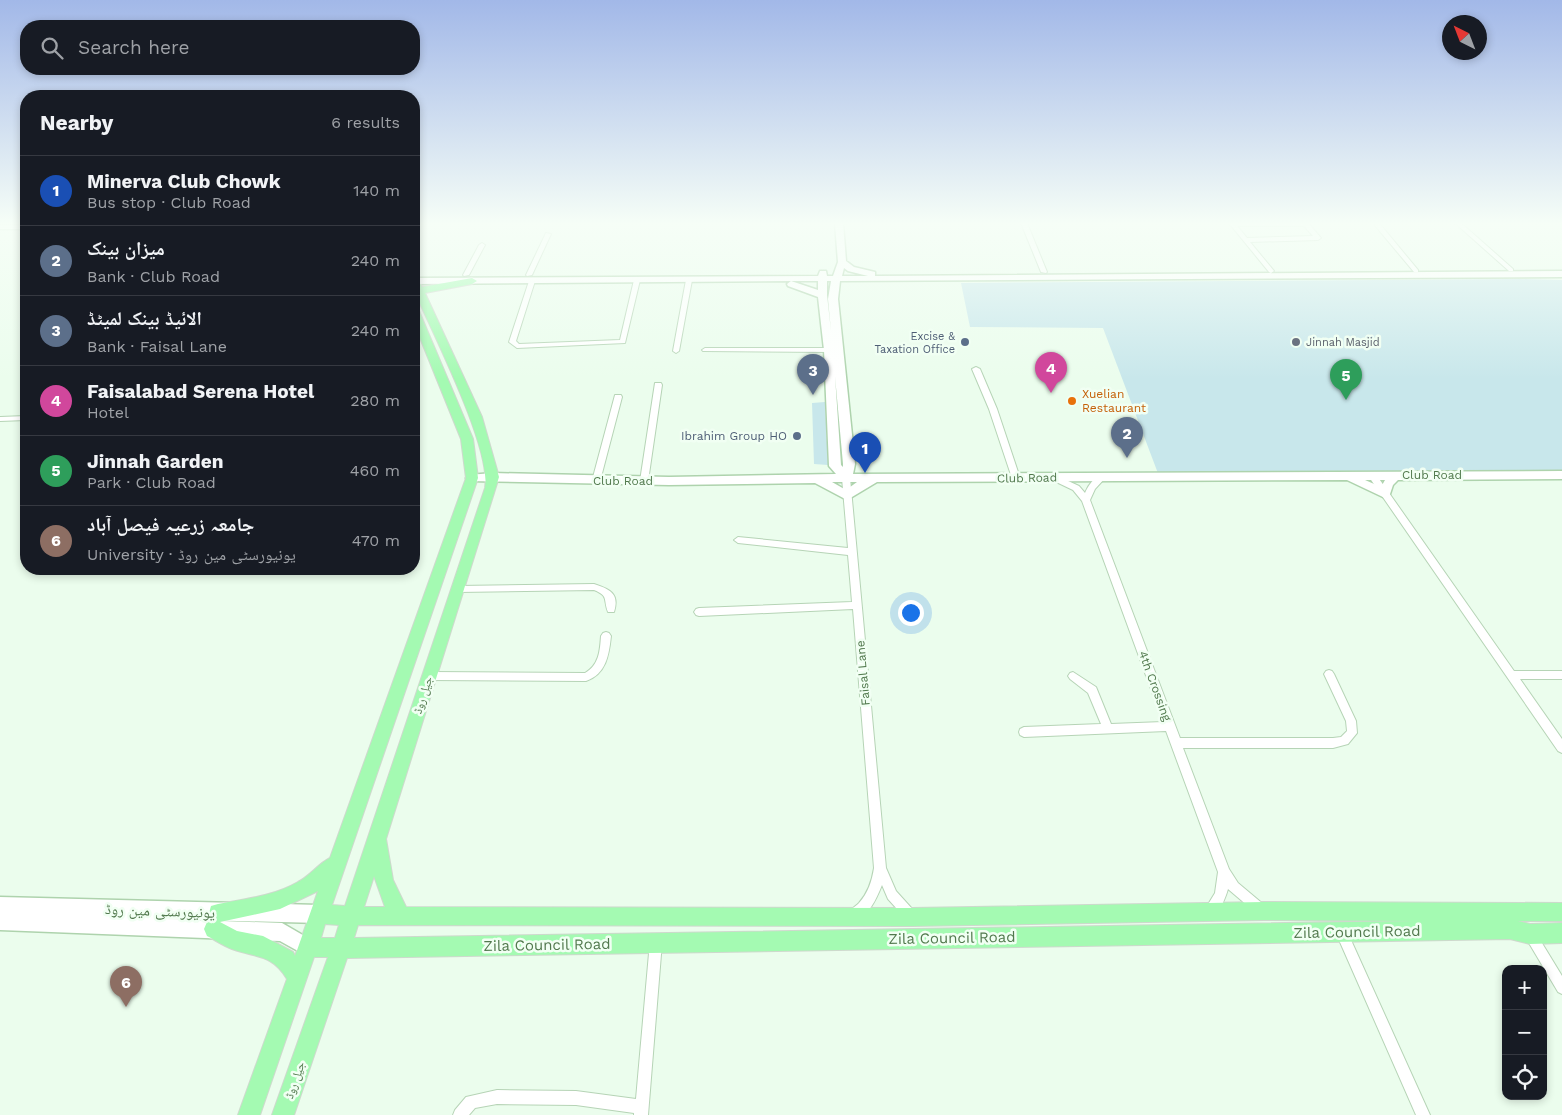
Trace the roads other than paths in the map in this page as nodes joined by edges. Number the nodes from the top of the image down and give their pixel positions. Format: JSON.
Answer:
{"nodes":[{"id":1,"x":420,"y":275,"type":"edge"},
{"id":2,"x":470,"y":275,"type":"edge"},
{"id":3,"x":532,"y":275,"type":"edge"},
{"id":4,"x":838,"y":275,"type":"edge"},
{"id":5,"x":868,"y":275,"type":"edge"},
{"id":6,"x":940,"y":275,"type":"edge"},
{"id":7,"x":1144,"y":275,"type":"edge"},
{"id":8,"x":822,"y":276,"type":"junction"},
{"id":9,"x":873,"y":277,"type":"junction"},
{"id":10,"x":469,"y":278,"type":"junction"},
{"id":11,"x":531,"y":278,"type":"junction"},
{"id":12,"x":637,"y":280,"type":"junction"},
{"id":13,"x":688,"y":280,"type":"junction"},
{"id":14,"x":770,"y":280,"type":"junction"},
{"id":15,"x":836,"y":280,"type":"junction"},
{"id":16,"x":420,"y":283,"type":"edge"},
{"id":17,"x":420,"y":294,"type":"edge"},
{"id":18,"x":822,"y":295,"type":"junction"},
{"id":19,"x":420,"y":325,"type":"edge"},
{"id":20,"x":705,"y":350,"type":"dead end"},
{"id":21,"x":829,"y":350,"type":"junction"},
{"id":22,"x":676,"y":351,"type":"dead end"},
{"id":23,"x":976,"y":369,"type":"dead end"},
{"id":24,"x":658,"y":385,"type":"dead end"},
{"id":25,"x":618,"y":397,"type":"dead end"},
{"id":26,"x":20,"y":418,"type":"edge"},
{"id":27,"x":0,"y":419,"type":"edge"},
{"id":28,"x":1345,"y":475,"type":"junction"},
{"id":29,"x":1372,"y":475,"type":"junction"},
{"id":30,"x":1562,"y":475,"type":"edge"},
{"id":31,"x":1396,"y":476,"type":"junction"},
{"id":32,"x":493,"y":477,"type":"junction"},
{"id":33,"x":1052,"y":477,"type":"junction"},
{"id":34,"x":1102,"y":477,"type":"junction"},
{"id":35,"x":472,"y":478,"type":"junction"},
{"id":36,"x":846,"y":478,"type":"junction"},
{"id":37,"x":877,"y":478,"type":"junction"},
{"id":38,"x":1016,"y":478,"type":"junction"},
{"id":39,"x":817,"y":479,"type":"junction"},
{"id":40,"x":596,"y":481,"type":"junction"},
{"id":41,"x":644,"y":481,"type":"junction"},
{"id":42,"x":1385,"y":494,"type":"junction"},
{"id":43,"x":847,"y":496,"type":"junction"},
{"id":44,"x":1086,"y":500,"type":"junction"},
{"id":45,"x":738,"y":540,"type":"dead end"},
{"id":46,"x":852,"y":552,"type":"junction"},
{"id":47,"x":458,"y":589,"type":"junction"},
{"id":48,"x":856,"y":605,"type":"junction"},
{"id":49,"x":611,"y":609,"type":"dead end"},
{"id":50,"x":699,"y":612,"type":"dead end"},
{"id":51,"x":606,"y":636,"type":"dead end"},
{"id":52,"x":1329,"y":674,"type":"dead end"},
{"id":53,"x":1514,"y":675,"type":"junction"},
{"id":54,"x":1562,"y":675,"type":"edge"},
{"id":55,"x":429,"y":676,"type":"junction"},
{"id":56,"x":1074,"y":676,"type":"dead end"},
{"id":57,"x":1170,"y":726,"type":"junction"},
{"id":58,"x":1108,"y":729,"type":"junction"},
{"id":59,"x":1024,"y":732,"type":"dead end"},
{"id":60,"x":1176,"y":743,"type":"junction"},
{"id":61,"x":1562,"y":748,"type":"edge"},
{"id":62,"x":377,"y":834,"type":"junction"},
{"id":63,"x":337,"y":862,"type":"junction"},
{"id":64,"x":880,"y":868,"type":"junction"},
{"id":65,"x":1224,"y":872,"type":"junction"},
{"id":66,"x":0,"y":906,"type":"edge"},
{"id":67,"x":1264,"y":911,"type":"junction"},
{"id":68,"x":1209,"y":912,"type":"junction"},
{"id":69,"x":1562,"y":912,"type":"edge"},
{"id":70,"x":319,"y":914,"type":"junction"},
{"id":71,"x":350,"y":916,"type":"junction"},
{"id":72,"x":401,"y":916,"type":"junction"},
{"id":73,"x":851,"y":917,"type":"junction"},
{"id":74,"x":912,"y":917,"type":"junction"},
{"id":75,"x":0,"y":921,"type":"edge"},
{"id":76,"x":216,"y":921,"type":"junction"},
{"id":77,"x":1342,"y":933,"type":"junction"},
{"id":78,"x":1562,"y":933,"type":"edge"},
{"id":79,"x":1530,"y":934,"type":"junction"},
{"id":80,"x":656,"y":942,"type":"junction"},
{"id":81,"x":308,"y":947,"type":"junction"},
{"id":82,"x":341,"y":948,"type":"junction"},
{"id":83,"x":297,"y":977,"type":"junction"},
{"id":84,"x":1562,"y":988,"type":"edge"},
{"id":85,"x":642,"y":1111,"type":"edge"},
{"id":86,"x":249,"y":1115,"type":"edge"},
{"id":87,"x":283,"y":1115,"type":"edge"},
{"id":88,"x":460,"y":1115,"type":"edge"},
{"id":89,"x":1423,"y":1115,"type":"edge"}],
"edges":[{"from":1,"to":10,"type":"main road"},
{"from":2,"to":10,"type":"street"},
{"from":3,"to":11,"type":"street"},
{"from":4,"to":15,"type":"main road","name":"Faisal Lane"},
{"from":5,"to":9,"type":"main road"},
{"from":6,"to":9,"type":"main road"},
{"from":7,"to":9,"type":"main road"},
{"from":8,"to":11,"type":"main road"},
{"from":8,"to":14,"type":"main road"},
{"from":8,"to":15,"type":"main road"},
{"from":8,"to":18,"type":"main road","name":"Faisal Lane"},
{"from":9,"to":15,"type":"main road"},
{"from":9,"to":15,"type":"main road"},
{"from":10,"to":11,"type":"main road"},
{"from":10,"to":16,"type":"main road"},
{"from":11,"to":12,"type":"main road"},
{"from":11,"to":12,"type":"street"},
{"from":12,"to":13,"type":"main road"},
{"from":13,"to":14,"type":"main road"},
{"from":13,"to":22,"type":"street"},
{"from":14,"to":18,"type":"main road"},
{"from":15,"to":36,"type":"main road","name":"Faisal Lane"},
{"from":17,"to":32,"type":"main road"},
{"from":18,"to":21,"type":"main road","name":"Faisal Lane"},
{"from":19,"to":35,"type":"main road","name":"جیل روڈ"},
{"from":20,"to":21,"type":"street"},
{"from":21,"to":36,"type":"main road","name":"Faisal Lane"},
{"from":23,"to":38,"type":"street"},
{"from":24,"to":41,"type":"street"},
{"from":25,"to":40,"type":"street"},
{"from":26,"to":27,"type":"street"},
{"from":28,"to":29,"type":"main road","name":"Club Road"},
{"from":28,"to":34,"type":"main road","name":"Club Road"},
{"from":28,"to":42,"type":"main road"},
{"from":29,"to":31,"type":"main road","name":"Club Road"},
{"from":29,"to":42,"type":"street"},
{"from":30,"to":31,"type":"main road","name":"Club Road"},
{"from":31,"to":42,"type":"main road"},
{"from":32,"to":35,"type":"main road","name":"Club Road"},
{"from":32,"to":40,"type":"main road","name":"Club Road"},
{"from":32,"to":47,"type":"main road","name":"جیل روڈ"},
{"from":33,"to":34,"type":"main road","name":"Club Road"},
{"from":33,"to":38,"type":"main road","name":"Club Road"},
{"from":33,"to":44,"type":"street"},
{"from":34,"to":44,"type":"street"},
{"from":35,"to":63,"type":"main road","name":"جیل روڈ"},
{"from":36,"to":37,"type":"main road","name":"Club Road"},
{"from":36,"to":39,"type":"main road","name":"Club Road"},
{"from":36,"to":43,"type":"street","name":"Faisal Lane"},
{"from":37,"to":38,"type":"main road","name":"Club Road"},
{"from":37,"to":43,"type":"main road"},
{"from":39,"to":41,"type":"main road","name":"Club Road"},
{"from":39,"to":43,"type":"main road"},
{"from":40,"to":41,"type":"main road","name":"Club Road"},
{"from":42,"to":53,"type":"street"},
{"from":43,"to":46,"type":"street","name":"Faisal Lane"},
{"from":44,"to":57,"type":"street","name":"4th Crossing"},
{"from":45,"to":46,"type":"street"},
{"from":46,"to":48,"type":"street","name":"Faisal Lane"},
{"from":47,"to":49,"type":"street"},
{"from":47,"to":55,"type":"main road","name":"جیل روڈ"},
{"from":48,"to":50,"type":"street"},
{"from":48,"to":64,"type":"street","name":"Faisal Lane"},
{"from":51,"to":55,"type":"street"},
{"from":52,"to":60,"type":"street"},
{"from":53,"to":54,"type":"street"},
{"from":53,"to":61,"type":"street"},
{"from":55,"to":62,"type":"main road","name":"جیل روڈ"},
{"from":56,"to":58,"type":"street"},
{"from":57,"to":58,"type":"street"},
{"from":57,"to":60,"type":"street","name":"4th Crossing"},
{"from":58,"to":59,"type":"street"},
{"from":60,"to":65,"type":"street","name":"4th Crossing"},
{"from":62,"to":71,"type":"main road","name":"جیل روڈ"},
{"from":62,"to":72,"type":"main road"},
{"from":63,"to":70,"type":"main road","name":"جیل روڈ"},
{"from":63,"to":76,"type":"main road"},
{"from":64,"to":73,"type":"street","name":"Faisal Lane"},
{"from":64,"to":74,"type":"street","name":"Faisal Lane"},
{"from":65,"to":67,"type":"street","name":"4th Crossing"},
{"from":65,"to":68,"type":"street","name":"4th Crossing"},
{"from":66,"to":76,"type":"main road","name":"یونیورسٹی مین روڈ"},
{"from":67,"to":68,"type":"main road","name":"Zila Council Road"},
{"from":67,"to":69,"type":"main road","name":"Zila Council Road"},
{"from":68,"to":74,"type":"main road","name":"Zila Council Road"},
{"from":70,"to":71,"type":"main road","name":"Zila Council Road"},
{"from":70,"to":76,"type":"main road","name":"یونیورسٹی مین روڈ"},
{"from":70,"to":81,"type":"main road","name":"جیل روڈ"},
{"from":71,"to":72,"type":"main road","name":"Zila Council Road"},
{"from":71,"to":82,"type":"main road","name":"جیل روڈ"},
{"from":72,"to":73,"type":"main road","name":"Zila Council Road"},
{"from":73,"to":74,"type":"main road","name":"Zila Council Road"},
{"from":75,"to":76,"type":"main road","name":"یونیورسٹی مین روڈ"},
{"from":76,"to":81,"type":"main road","name":"یونیورسٹی مین روڈ"},
{"from":76,"to":83,"type":"main road"},
{"from":77,"to":79,"type":"main road","name":"Zila Council Road"},
{"from":77,"to":80,"type":"main road","name":"Zila Council Road"},
{"from":77,"to":89,"type":"street"},
{"from":78,"to":79,"type":"main road","name":"Zila Council Road"},
{"from":79,"to":84,"type":"street"},
{"from":80,"to":82,"type":"main road","name":"Zila Council Road"},
{"from":80,"to":85,"type":"street"},
{"from":81,"to":82,"type":"main road","name":"Zila Council Road"},
{"from":81,"to":83,"type":"main road","name":"جیل روڈ"},
{"from":82,"to":87,"type":"main road","name":"جیل روڈ"},
{"from":83,"to":86,"type":"main road","name":"جیل روڈ"},
{"from":85,"to":88,"type":"street"}]}
